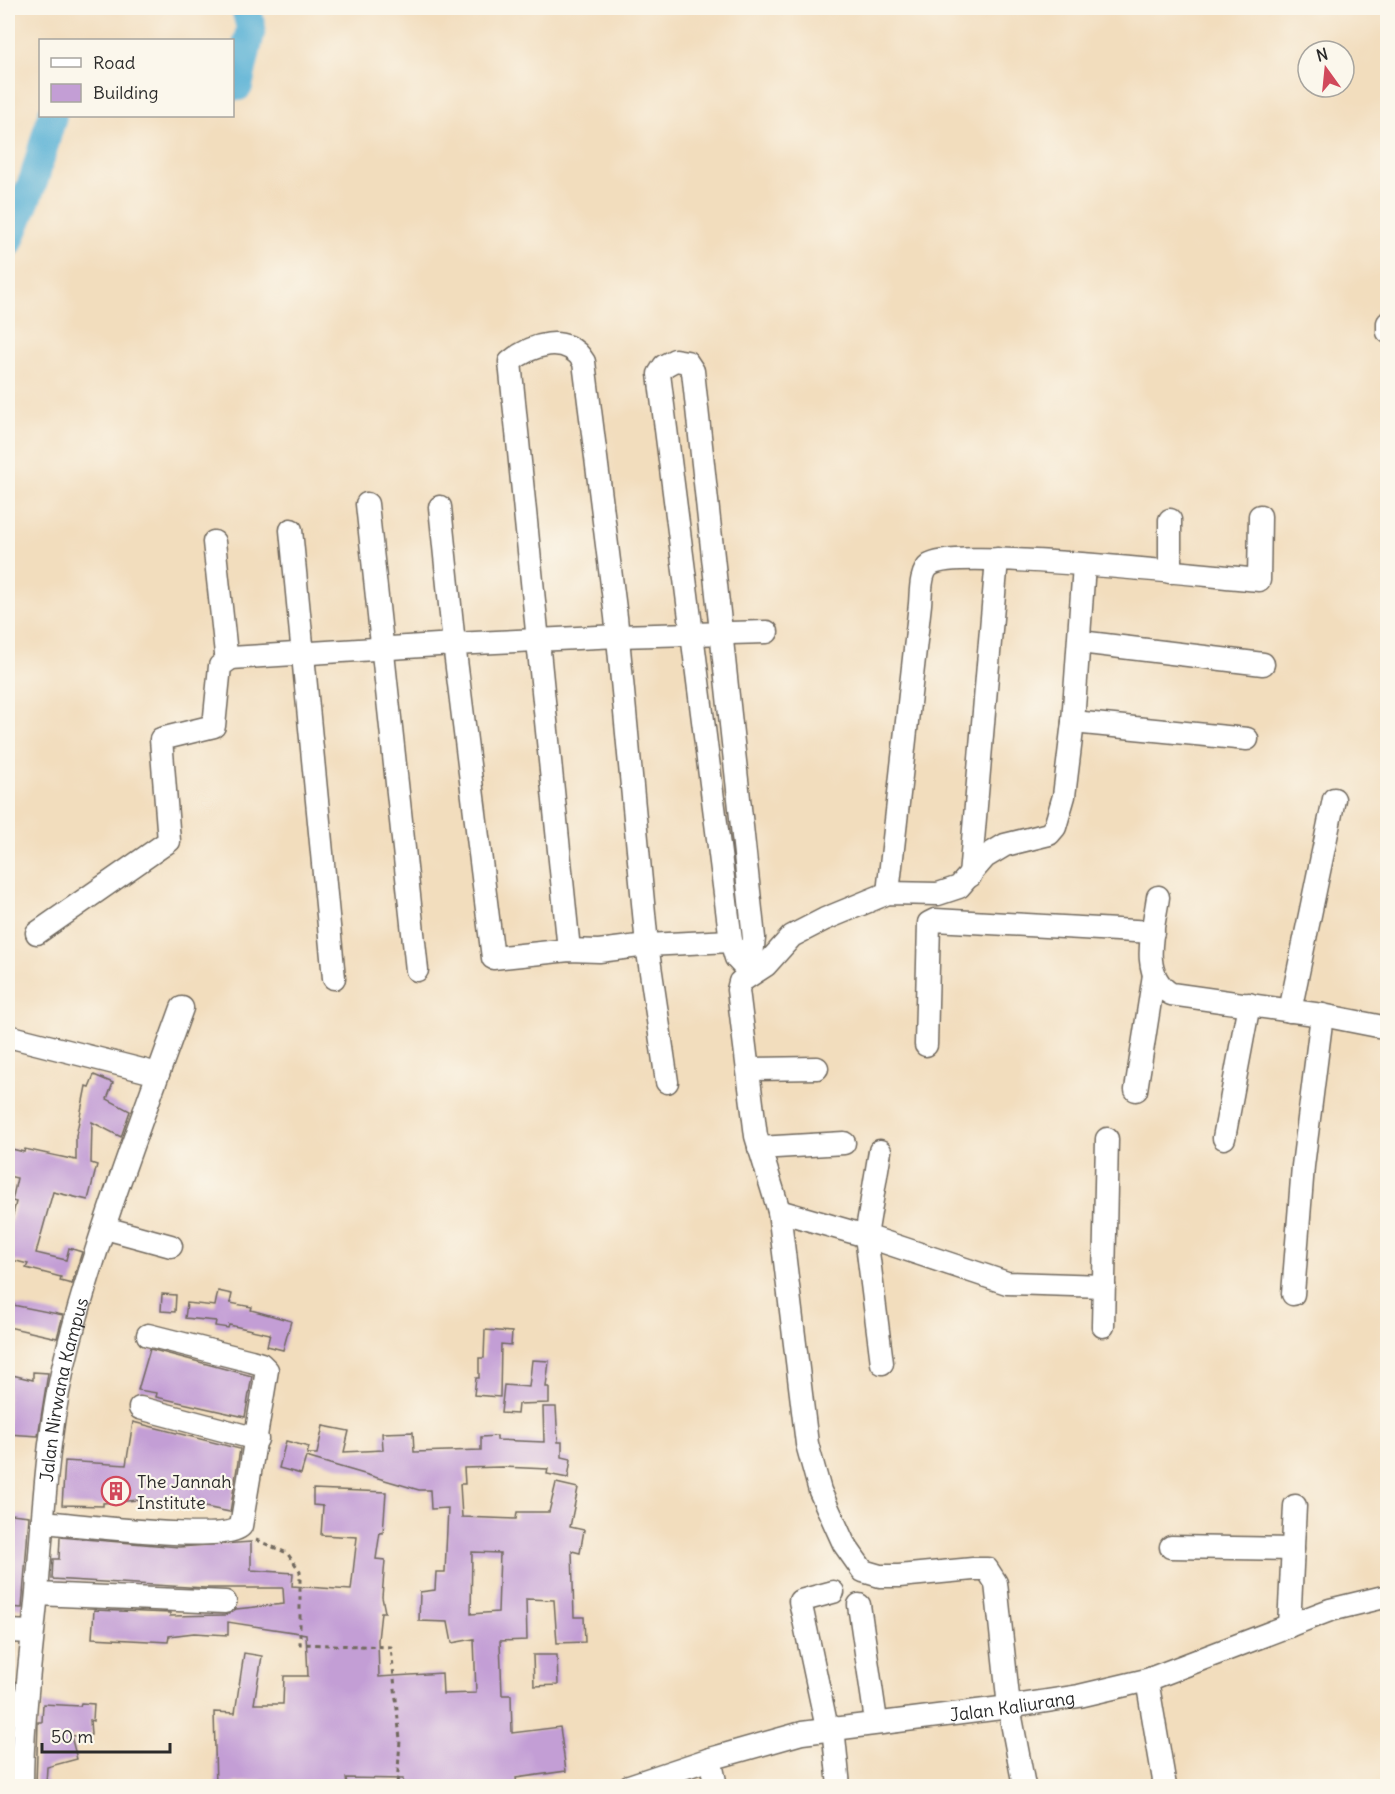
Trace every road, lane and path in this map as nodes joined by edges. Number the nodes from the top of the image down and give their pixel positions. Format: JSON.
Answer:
{"nodes":[{"id":1,"x":1388,"y":323,"type":"edge"},
{"id":2,"x":1388,"y":332,"type":"edge"},
{"id":3,"x":368,"y":504,"type":"dead end"},
{"id":4,"x":440,"y":507,"type":"dead end"},
{"id":5,"x":1260,"y":516,"type":"dead end"},
{"id":6,"x":1170,"y":520,"type":"dead end"},
{"id":7,"x":291,"y":530,"type":"dead end"},
{"id":8,"x":214,"y":542,"type":"dead end"},
{"id":9,"x":998,"y":559,"type":"junction"},
{"id":10,"x":1084,"y":565,"type":"junction"},
{"id":11,"x":1170,"y":572,"type":"junction"},
{"id":12,"x":767,"y":632,"type":"dead end"},
{"id":13,"x":721,"y":633,"type":"junction"},
{"id":14,"x":693,"y":634,"type":"junction"},
{"id":15,"x":618,"y":636,"type":"junction"},
{"id":16,"x":536,"y":642,"type":"junction"},
{"id":17,"x":1080,"y":642,"type":"junction"},
{"id":18,"x":454,"y":644,"type":"junction"},
{"id":19,"x":381,"y":648,"type":"junction"},
{"id":20,"x":302,"y":652,"type":"junction"},
{"id":21,"x":231,"y":658,"type":"junction"},
{"id":22,"x":1263,"y":664,"type":"dead end"},
{"id":23,"x":1073,"y":722,"type":"junction"},
{"id":24,"x":1247,"y":739,"type":"dead end"},
{"id":25,"x":1334,"y":799,"type":"dead end"},
{"id":26,"x":970,"y":876,"type":"junction"},
{"id":27,"x":888,"y":893,"type":"junction"},
{"id":28,"x":1158,"y":897,"type":"dead end"},
{"id":29,"x":1153,"y":932,"type":"junction"},
{"id":30,"x":37,"y":933,"type":"dead end"},
{"id":31,"x":731,"y":941,"type":"junction"},
{"id":32,"x":647,"y":945,"type":"junction"},
{"id":33,"x":569,"y":950,"type":"junction"},
{"id":34,"x":417,"y":970,"type":"dead end"},
{"id":35,"x":750,"y":973,"type":"junction"},
{"id":36,"x":1154,"y":975,"type":"junction"},
{"id":37,"x":334,"y":978,"type":"dead end"},
{"id":38,"x":1249,"y":1004,"type":"junction"},
{"id":39,"x":182,"y":1008,"type":"dead end"},
{"id":40,"x":1290,"y":1011,"type":"junction"},
{"id":41,"x":1322,"y":1015,"type":"junction"},
{"id":42,"x":1388,"y":1028,"type":"edge"},
{"id":43,"x":8,"y":1036,"type":"edge"},
{"id":44,"x":926,"y":1045,"type":"dead end"},
{"id":45,"x":817,"y":1068,"type":"dead end"},
{"id":46,"x":749,"y":1069,"type":"junction"},
{"id":47,"x":158,"y":1074,"type":"junction"},
{"id":48,"x":667,"y":1082,"type":"dead end"},
{"id":49,"x":1136,"y":1090,"type":"dead end"},
{"id":50,"x":1224,"y":1138,"type":"dead end"},
{"id":51,"x":1107,"y":1139,"type":"dead end"},
{"id":52,"x":844,"y":1143,"type":"dead end"},
{"id":53,"x":759,"y":1148,"type":"junction"},
{"id":54,"x":880,"y":1151,"type":"dead end"},
{"id":55,"x":779,"y":1211,"type":"junction"},
{"id":56,"x":105,"y":1228,"type":"junction"},
{"id":57,"x":866,"y":1236,"type":"junction"},
{"id":58,"x":171,"y":1246,"type":"dead end"},
{"id":59,"x":1104,"y":1286,"type":"junction"},
{"id":60,"x":1293,"y":1294,"type":"dead end"},
{"id":61,"x":1103,"y":1326,"type":"dead end"},
{"id":62,"x":148,"y":1335,"type":"dead end"},
{"id":63,"x":882,"y":1363,"type":"dead end"},
{"id":64,"x":140,"y":1408,"type":"dead end"},
{"id":65,"x":257,"y":1439,"type":"junction"},
{"id":66,"x":1294,"y":1506,"type":"dead end"},
{"id":67,"x":42,"y":1522,"type":"junction"},
{"id":68,"x":234,"y":1531,"type":"junction"},
{"id":69,"x":1171,"y":1547,"type":"dead end"},
{"id":70,"x":1293,"y":1549,"type":"junction"},
{"id":71,"x":833,"y":1592,"type":"dead end"},
{"id":72,"x":37,"y":1594,"type":"junction"},
{"id":73,"x":1388,"y":1596,"type":"edge"},
{"id":74,"x":225,"y":1602,"type":"dead end"},
{"id":75,"x":859,"y":1605,"type":"dead end"},
{"id":76,"x":1289,"y":1626,"type":"junction"},
{"id":77,"x":8,"y":1631,"type":"edge"},
{"id":78,"x":32,"y":1632,"type":"junction"},
{"id":79,"x":1147,"y":1680,"type":"junction"},
{"id":80,"x":1009,"y":1707,"type":"junction"},
{"id":81,"x":876,"y":1721,"type":"junction"},
{"id":82,"x":830,"y":1727,"type":"junction"},
{"id":83,"x":710,"y":1759,"type":"junction"},
{"id":84,"x":22,"y":1786,"type":"edge"},
{"id":85,"x":396,"y":1786,"type":"edge"},
{"id":86,"x":629,"y":1786,"type":"edge"},
{"id":87,"x":716,"y":1786,"type":"edge"},
{"id":88,"x":839,"y":1786,"type":"edge"},
{"id":89,"x":1024,"y":1786,"type":"edge"},
{"id":90,"x":1165,"y":1786,"type":"edge"}],
"edges":[{"from":1,"to":2,"type":"street"},
{"from":3,"to":19,"type":"street"},
{"from":4,"to":18,"type":"street"},
{"from":5,"to":11,"type":"street"},
{"from":6,"to":11,"type":"street"},
{"from":7,"to":20,"type":"street"},
{"from":8,"to":21,"type":"street"},
{"from":9,"to":10,"type":"street"},
{"from":9,"to":26,"type":"street"},
{"from":9,"to":27,"type":"street"},
{"from":10,"to":11,"type":"street"},
{"from":10,"to":17,"type":"street"},
{"from":12,"to":13,"type":"street"},
{"from":13,"to":14,"type":"street"},
{"from":13,"to":14,"type":"street"},
{"from":13,"to":35,"type":"street"},
{"from":14,"to":15,"type":"street"},
{"from":14,"to":31,"type":"street"},
{"from":15,"to":16,"type":"street"},
{"from":15,"to":16,"type":"street"},
{"from":15,"to":32,"type":"street"},
{"from":16,"to":18,"type":"street"},
{"from":16,"to":33,"type":"street"},
{"from":17,"to":22,"type":"street"},
{"from":17,"to":23,"type":"street"},
{"from":18,"to":19,"type":"street"},
{"from":18,"to":33,"type":"street"},
{"from":19,"to":20,"type":"street"},
{"from":19,"to":34,"type":"street"},
{"from":20,"to":21,"type":"street"},
{"from":20,"to":37,"type":"street"},
{"from":21,"to":30,"type":"street"},
{"from":23,"to":24,"type":"street"},
{"from":23,"to":26,"type":"street"},
{"from":25,"to":40,"type":"street"},
{"from":26,"to":27,"type":"street"},
{"from":27,"to":35,"type":"street"},
{"from":28,"to":29,"type":"street"},
{"from":29,"to":36,"type":"street"},
{"from":29,"to":44,"type":"street"},
{"from":31,"to":32,"type":"street"},
{"from":31,"to":35,"type":"street"},
{"from":32,"to":33,"type":"street"},
{"from":32,"to":48,"type":"street"},
{"from":35,"to":46,"type":"street"},
{"from":36,"to":38,"type":"street"},
{"from":36,"to":49,"type":"street"},
{"from":38,"to":40,"type":"street"},
{"from":38,"to":50,"type":"street"},
{"from":39,"to":47,"type":"street","name":"Jalan Nirwana Kampus"},
{"from":40,"to":41,"type":"street"},
{"from":41,"to":42,"type":"street"},
{"from":41,"to":60,"type":"street"},
{"from":43,"to":47,"type":"street"},
{"from":45,"to":46,"type":"street"},
{"from":46,"to":53,"type":"street"},
{"from":47,"to":56,"type":"street","name":"Jalan Nirwana Kampus"},
{"from":51,"to":59,"type":"street"},
{"from":52,"to":53,"type":"street"},
{"from":53,"to":55,"type":"street"},
{"from":54,"to":57,"type":"street"},
{"from":55,"to":57,"type":"street"},
{"from":55,"to":80,"type":"street"},
{"from":56,"to":58,"type":"street"},
{"from":56,"to":67,"type":"street","name":"Jalan Nirwana Kampus"},
{"from":57,"to":59,"type":"street"},
{"from":57,"to":63,"type":"street"},
{"from":59,"to":61,"type":"street"},
{"from":62,"to":65,"type":"street"},
{"from":64,"to":65,"type":"street"},
{"from":65,"to":68,"type":"street"},
{"from":66,"to":70,"type":"street"},
{"from":67,"to":68,"type":"street"},
{"from":67,"to":72,"type":"street","name":"Jalan Nirwana Kampus"},
{"from":68,"to":85,"type":"path"},
{"from":69,"to":70,"type":"street"},
{"from":70,"to":76,"type":"street"},
{"from":71,"to":82,"type":"street"},
{"from":72,"to":74,"type":"street"},
{"from":72,"to":78,"type":"street","name":"Jalan Nirwana Kampus"},
{"from":73,"to":76,"type":"street","name":"Jalan Kaliurang"},
{"from":75,"to":81,"type":"street"},
{"from":76,"to":79,"type":"street","name":"Jalan Kaliurang"},
{"from":77,"to":78,"type":"street"},
{"from":78,"to":84,"type":"street","name":"Jalan Nirwana Kampus"},
{"from":79,"to":80,"type":"street","name":"Jalan Kaliurang"},
{"from":79,"to":90,"type":"street"},
{"from":80,"to":81,"type":"street","name":"Jalan Kaliurang"},
{"from":80,"to":89,"type":"street"},
{"from":81,"to":82,"type":"street","name":"Jalan Kaliurang"},
{"from":82,"to":83,"type":"street","name":"Jalan Kaliurang"},
{"from":82,"to":88,"type":"street"},
{"from":83,"to":86,"type":"street","name":"Jalan Kaliurang"},
{"from":83,"to":87,"type":"street"}]}
